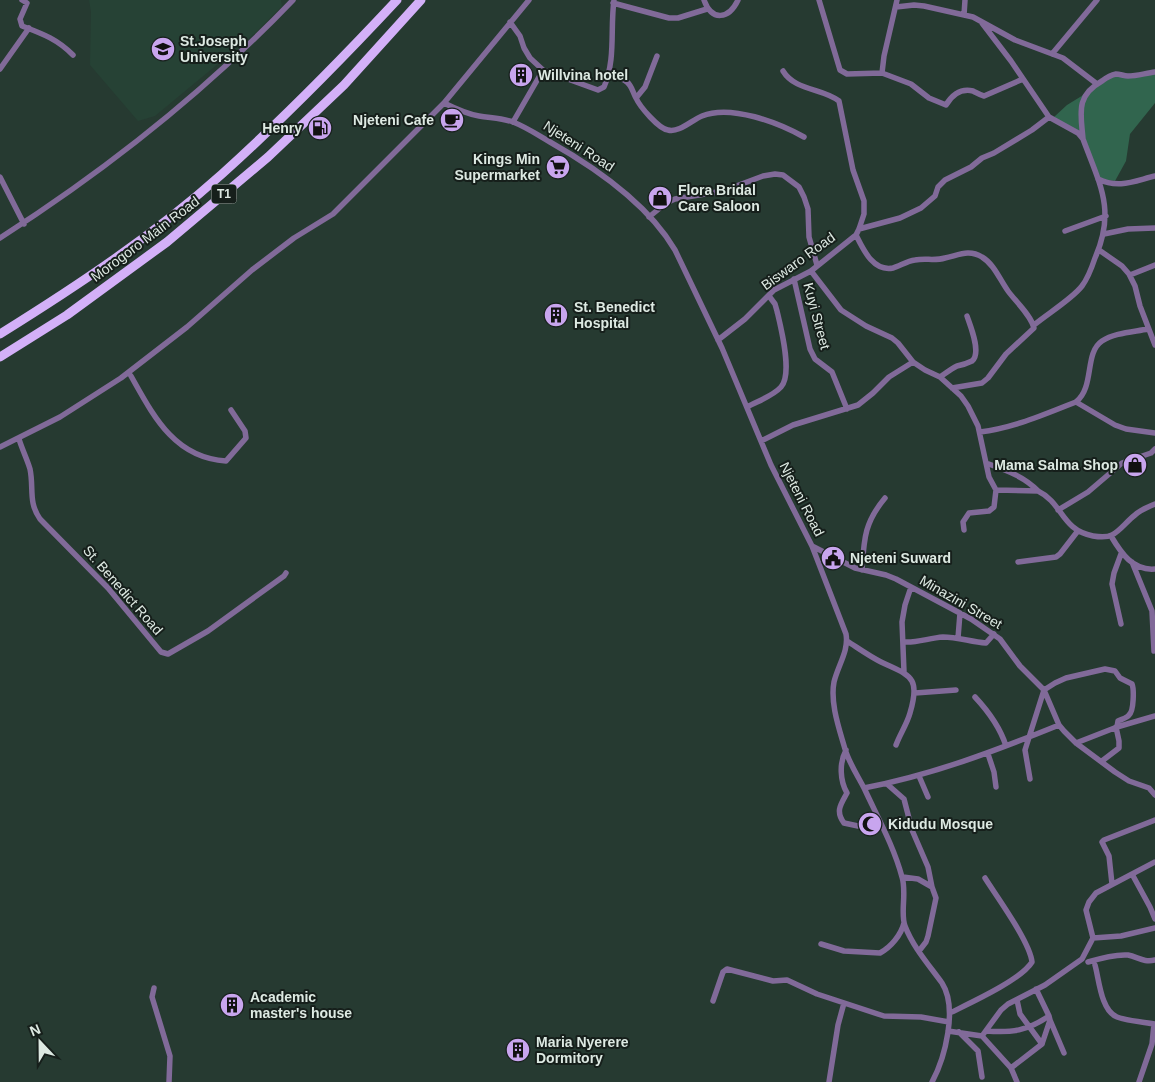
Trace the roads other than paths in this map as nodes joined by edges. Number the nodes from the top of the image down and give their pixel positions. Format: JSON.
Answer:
{"nodes":[{"id":1,"x":22,"y":0,"type":"edge"},
{"id":2,"x":293,"y":0,"type":"edge"},
{"id":3,"x":397,"y":0,"type":"edge"},
{"id":4,"x":421,"y":0,"type":"edge"},
{"id":5,"x":528,"y":0,"type":"edge"},
{"id":6,"x":704,"y":0,"type":"edge"},
{"id":7,"x":738,"y":0,"type":"edge"},
{"id":8,"x":819,"y":0,"type":"edge"},
{"id":9,"x":897,"y":0,"type":"edge"},
{"id":10,"x":965,"y":0,"type":"edge"},
{"id":11,"x":1088,"y":0,"type":"edge"},
{"id":12,"x":1097,"y":0,"type":"edge"},
{"id":13,"x":614,"y":1,"type":"edge"},
{"id":14,"x":896,"y":7,"type":"junction"},
{"id":15,"x":1090,"y":8,"type":"junction"},
{"id":16,"x":707,"y":9,"type":"junction"},
{"id":17,"x":964,"y":15,"type":"junction"},
{"id":18,"x":510,"y":22,"type":"junction"},
{"id":19,"x":982,"y":23,"type":"junction"},
{"id":20,"x":29,"y":28,"type":"junction"},
{"id":21,"x":1052,"y":54,"type":"junction"},
{"id":22,"x":73,"y":56,"type":"dead end"},
{"id":23,"x":656,"y":56,"type":"dead end"},
{"id":24,"x":0,"y":69,"type":"edge"},
{"id":25,"x":543,"y":70,"type":"junction"},
{"id":26,"x":783,"y":71,"type":"dead end"},
{"id":27,"x":1155,"y":72,"type":"edge"},
{"id":28,"x":882,"y":73,"type":"junction"},
{"id":29,"x":609,"y":74,"type":"junction"},
{"id":30,"x":1023,"y":79,"type":"junction"},
{"id":31,"x":1097,"y":84,"type":"junction"},
{"id":32,"x":636,"y":98,"type":"junction"},
{"id":33,"x":444,"y":102,"type":"junction"},
{"id":34,"x":1049,"y":117,"type":"junction"},
{"id":35,"x":513,"y":122,"type":"junction"},
{"id":36,"x":804,"y":137,"type":"dead end"},
{"id":37,"x":1084,"y":139,"type":"junction"},
{"id":38,"x":1155,"y":176,"type":"edge"},
{"id":39,"x":0,"y":177,"type":"edge"},
{"id":40,"x":1098,"y":179,"type":"junction"},
{"id":41,"x":1106,"y":216,"type":"junction"},
{"id":42,"x":649,"y":217,"type":"junction"},
{"id":43,"x":24,"y":224,"type":"junction"},
{"id":44,"x":1155,"y":228,"type":"edge"},
{"id":45,"x":1064,"y":231,"type":"dead end"},
{"id":46,"x":858,"y":232,"type":"junction"},
{"id":47,"x":1104,"y":234,"type":"junction"},
{"id":48,"x":0,"y":238,"type":"edge"},
{"id":49,"x":1099,"y":250,"type":"junction"},
{"id":50,"x":817,"y":265,"type":"junction"},
{"id":51,"x":1155,"y":265,"type":"edge"},
{"id":52,"x":811,"y":271,"type":"junction"},
{"id":53,"x":1130,"y":276,"type":"junction"},
{"id":54,"x":794,"y":279,"type":"junction"},
{"id":55,"x":769,"y":296,"type":"junction"},
{"id":56,"x":967,"y":316,"type":"dead end"},
{"id":57,"x":1034,"y":325,"type":"junction"},
{"id":58,"x":1148,"y":329,"type":"junction"},
{"id":59,"x":0,"y":334,"type":"edge"},
{"id":60,"x":718,"y":340,"type":"junction"},
{"id":61,"x":1155,"y":345,"type":"edge"},
{"id":62,"x":0,"y":357,"type":"edge"},
{"id":63,"x":913,"y":362,"type":"junction"},
{"id":64,"x":131,"y":376,"type":"dead end"},
{"id":65,"x":940,"y":377,"type":"junction"},
{"id":66,"x":952,"y":388,"type":"junction"},
{"id":67,"x":1076,"y":402,"type":"junction"},
{"id":68,"x":747,"y":407,"type":"junction"},
{"id":69,"x":847,"y":409,"type":"junction"},
{"id":70,"x":231,"y":410,"type":"dead end"},
{"id":71,"x":980,"y":432,"type":"junction"},
{"id":72,"x":1155,"y":433,"type":"edge"},
{"id":73,"x":19,"y":439,"type":"junction"},
{"id":74,"x":761,"y":441,"type":"junction"},
{"id":75,"x":0,"y":447,"type":"edge"},
{"id":76,"x":1155,"y":450,"type":"edge"},
{"id":77,"x":986,"y":463,"type":"junction"},
{"id":78,"x":996,"y":490,"type":"junction"},
{"id":79,"x":1038,"y":491,"type":"junction"},
{"id":80,"x":885,"y":498,"type":"dead end"},
{"id":81,"x":1155,"y":504,"type":"edge"},
{"id":82,"x":1058,"y":510,"type":"junction"},
{"id":83,"x":964,"y":530,"type":"dead end"},
{"id":84,"x":1077,"y":532,"type":"junction"},
{"id":85,"x":1111,"y":536,"type":"junction"},
{"id":86,"x":812,"y":546,"type":"junction"},
{"id":87,"x":1121,"y":554,"type":"junction"},
{"id":88,"x":1018,"y":562,"type":"dead end"},
{"id":89,"x":1132,"y":562,"type":"junction"},
{"id":90,"x":1155,"y":569,"type":"edge"},
{"id":91,"x":862,"y":570,"type":"junction"},
{"id":92,"x":286,"y":573,"type":"dead end"},
{"id":93,"x":911,"y":587,"type":"junction"},
{"id":94,"x":960,"y":613,"type":"junction"},
{"id":95,"x":1121,"y":624,"type":"dead end"},
{"id":96,"x":994,"y":634,"type":"junction"},
{"id":97,"x":958,"y":638,"type":"junction"},
{"id":98,"x":847,"y":642,"type":"junction"},
{"id":99,"x":904,"y":642,"type":"junction"},
{"id":100,"x":1154,"y":651,"type":"edge"},
{"id":101,"x":904,"y":672,"type":"junction"},
{"id":102,"x":956,"y":690,"type":"dead end"},
{"id":103,"x":1044,"y":690,"type":"junction"},
{"id":104,"x":914,"y":692,"type":"junction"},
{"id":105,"x":975,"y":697,"type":"dead end"},
{"id":106,"x":1153,"y":718,"type":"edge"},
{"id":107,"x":1059,"y":726,"type":"junction"},
{"id":108,"x":1116,"y":727,"type":"junction"},
{"id":109,"x":1028,"y":738,"type":"junction"},
{"id":110,"x":1076,"y":743,"type":"junction"},
{"id":111,"x":896,"y":745,"type":"dead end"},
{"id":112,"x":1006,"y":746,"type":"junction"},
{"id":113,"x":846,"y":750,"type":"junction"},
{"id":114,"x":988,"y":754,"type":"junction"},
{"id":115,"x":1102,"y":761,"type":"junction"},
{"id":116,"x":919,"y":776,"type":"junction"},
{"id":117,"x":1030,"y":779,"type":"dead end"},
{"id":118,"x":887,"y":784,"type":"junction"},
{"id":119,"x":996,"y":787,"type":"dead end"},
{"id":120,"x":864,"y":788,"type":"junction"},
{"id":121,"x":1155,"y":795,"type":"edge"},
{"id":122,"x":928,"y":797,"type":"dead end"},
{"id":123,"x":1155,"y":820,"type":"edge"},
{"id":124,"x":858,"y":826,"type":"dead end"},
{"id":125,"x":1155,"y":862,"type":"edge"},
{"id":126,"x":1132,"y":874,"type":"junction"},
{"id":127,"x":902,"y":877,"type":"junction"},
{"id":128,"x":985,"y":878,"type":"dead end"},
{"id":129,"x":1112,"y":884,"type":"junction"},
{"id":130,"x":932,"y":887,"type":"junction"},
{"id":131,"x":1155,"y":919,"type":"edge"},
{"id":132,"x":904,"y":923,"type":"junction"},
{"id":133,"x":1155,"y":929,"type":"edge"},
{"id":134,"x":1093,"y":938,"type":"junction"},
{"id":135,"x":821,"y":944,"type":"dead end"},
{"id":136,"x":918,"y":951,"type":"junction"},
{"id":137,"x":1155,"y":960,"type":"edge"},
{"id":138,"x":1088,"y":962,"type":"dead end"},
{"id":139,"x":1095,"y":965,"type":"dead end"},
{"id":140,"x":154,"y":988,"type":"dead end"},
{"id":141,"x":1036,"y":989,"type":"junction"},
{"id":142,"x":1017,"y":1000,"type":"junction"},
{"id":143,"x":713,"y":1001,"type":"dead end"},
{"id":144,"x":844,"y":1002,"type":"junction"},
{"id":145,"x":950,"y":1013,"type":"junction"},
{"id":146,"x":1049,"y":1018,"type":"junction"},
{"id":147,"x":949,"y":1022,"type":"junction"},
{"id":148,"x":1154,"y":1024,"type":"edge"},
{"id":149,"x":1030,"y":1027,"type":"junction"},
{"id":150,"x":948,"y":1031,"type":"junction"},
{"id":151,"x":959,"y":1032,"type":"junction"},
{"id":152,"x":984,"y":1034,"type":"junction"},
{"id":153,"x":1042,"y":1044,"type":"junction"},
{"id":154,"x":1064,"y":1053,"type":"dead end"},
{"id":155,"x":1011,"y":1068,"type":"junction"},
{"id":156,"x":982,"y":1077,"type":"dead end"},
{"id":157,"x":169,"y":1082,"type":"edge"},
{"id":158,"x":829,"y":1082,"type":"edge"},
{"id":159,"x":932,"y":1082,"type":"edge"},
{"id":160,"x":1017,"y":1082,"type":"edge"},
{"id":161,"x":1138,"y":1082,"type":"edge"}],
"edges":[{"from":1,"to":20,"type":"street"},
{"from":2,"to":43,"type":"street"},
{"from":3,"to":59,"type":"highway","name":"Morogoro Main Road","number":"T1"},
{"from":4,"to":62,"type":"highway","name":"Morogoro Main Road","number":"T1"},
{"from":5,"to":18,"type":"street"},
{"from":6,"to":16,"type":"street"},
{"from":7,"to":16,"type":"street"},
{"from":8,"to":28,"type":"street"},
{"from":9,"to":14,"type":"street"},
{"from":10,"to":17,"type":"street"},
{"from":11,"to":15,"type":"street"},
{"from":12,"to":15,"type":"street"},
{"from":13,"to":16,"type":"street"},
{"from":13,"to":29,"type":"street"},
{"from":14,"to":17,"type":"street"},
{"from":14,"to":28,"type":"street"},
{"from":15,"to":21,"type":"street"},
{"from":17,"to":19,"type":"street"},
{"from":18,"to":25,"type":"street"},
{"from":18,"to":33,"type":"street"},
{"from":19,"to":21,"type":"street"},
{"from":19,"to":30,"type":"street"},
{"from":20,"to":22,"type":"street"},
{"from":20,"to":24,"type":"street"},
{"from":21,"to":31,"type":"street"},
{"from":23,"to":32,"type":"street"},
{"from":25,"to":29,"type":"street"},
{"from":25,"to":35,"type":"street"},
{"from":26,"to":46,"type":"street"},
{"from":27,"to":31,"type":"street"},
{"from":28,"to":30,"type":"street"},
{"from":29,"to":32,"type":"street"},
{"from":30,"to":34,"type":"street"},
{"from":31,"to":37,"type":"street"},
{"from":32,"to":36,"type":"street"},
{"from":33,"to":35,"type":"street","name":"Njeteni Road"},
{"from":33,"to":73,"type":"street"},
{"from":34,"to":37,"type":"street"},
{"from":34,"to":46,"type":"street"},
{"from":35,"to":42,"type":"street","name":"Njeteni Road"},
{"from":37,"to":40,"type":"street"},
{"from":38,"to":40,"type":"street"},
{"from":39,"to":43,"type":"street"},
{"from":40,"to":41,"type":"street"},
{"from":41,"to":45,"type":"street"},
{"from":41,"to":47,"type":"street"},
{"from":42,"to":50,"type":"street"},
{"from":42,"to":60,"type":"street","name":"Njeteni Road"},
{"from":43,"to":48,"type":"street"},
{"from":44,"to":47,"type":"street"},
{"from":46,"to":50,"type":"street","name":"Biswaro Road"},
{"from":46,"to":57,"type":"street"},
{"from":47,"to":49,"type":"street"},
{"from":49,"to":53,"type":"street"},
{"from":49,"to":57,"type":"street"},
{"from":50,"to":52,"type":"street","name":"Biswaro Road"},
{"from":51,"to":53,"type":"street"},
{"from":52,"to":54,"type":"street","name":"Biswaro Road"},
{"from":52,"to":63,"type":"street"},
{"from":53,"to":58,"type":"street"},
{"from":54,"to":55,"type":"street","name":"Biswaro Road"},
{"from":54,"to":69,"type":"street","name":"Kuyi Street"},
{"from":55,"to":60,"type":"street","name":"Biswaro Road"},
{"from":55,"to":68,"type":"street"},
{"from":56,"to":65,"type":"street"},
{"from":57,"to":66,"type":"street"},
{"from":58,"to":61,"type":"street"},
{"from":58,"to":67,"type":"street"},
{"from":60,"to":68,"type":"street","name":"Njeteni Road"},
{"from":63,"to":65,"type":"street"},
{"from":63,"to":69,"type":"street"},
{"from":64,"to":70,"type":"street"},
{"from":65,"to":66,"type":"street"},
{"from":66,"to":71,"type":"street"},
{"from":67,"to":71,"type":"street"},
{"from":67,"to":72,"type":"street"},
{"from":68,"to":74,"type":"street","name":"Njeteni Road"},
{"from":69,"to":74,"type":"street"},
{"from":71,"to":77,"type":"street"},
{"from":73,"to":75,"type":"street"},
{"from":73,"to":92,"type":"street","name":"St. Benedict Road"},
{"from":74,"to":86,"type":"street","name":"Njeteni Road"},
{"from":76,"to":82,"type":"street"},
{"from":77,"to":78,"type":"street"},
{"from":77,"to":79,"type":"street"},
{"from":78,"to":79,"type":"street"},
{"from":78,"to":83,"type":"street"},
{"from":79,"to":82,"type":"street"},
{"from":80,"to":91,"type":"street"},
{"from":81,"to":85,"type":"street"},
{"from":82,"to":84,"type":"street"},
{"from":84,"to":85,"type":"street"},
{"from":84,"to":88,"type":"street"},
{"from":85,"to":87,"type":"street"},
{"from":86,"to":91,"type":"street","name":"Minazini Street"},
{"from":86,"to":98,"type":"street","name":"Njeteni Road"},
{"from":87,"to":89,"type":"street"},
{"from":87,"to":95,"type":"street"},
{"from":89,"to":90,"type":"street"},
{"from":89,"to":100,"type":"street"},
{"from":91,"to":93,"type":"street","name":"Minazini Street"},
{"from":93,"to":94,"type":"street","name":"Minazini Street"},
{"from":93,"to":99,"type":"street"},
{"from":94,"to":96,"type":"street","name":"Minazini Street"},
{"from":94,"to":97,"type":"street"},
{"from":96,"to":97,"type":"street"},
{"from":96,"to":103,"type":"street","name":"Minazini Street"},
{"from":97,"to":99,"type":"street"},
{"from":98,"to":101,"type":"street"},
{"from":98,"to":113,"type":"street"},
{"from":99,"to":101,"type":"street"},
{"from":101,"to":104,"type":"street"},
{"from":102,"to":104,"type":"street"},
{"from":103,"to":107,"type":"street","name":"Minazini Street"},
{"from":103,"to":108,"type":"street"},
{"from":103,"to":109,"type":"street"},
{"from":104,"to":111,"type":"street"},
{"from":105,"to":112,"type":"street"},
{"from":106,"to":108,"type":"street"},
{"from":107,"to":109,"type":"street"},
{"from":107,"to":110,"type":"street","name":"Minazini Street"},
{"from":108,"to":110,"type":"street"},
{"from":108,"to":115,"type":"street"},
{"from":109,"to":112,"type":"street"},
{"from":109,"to":117,"type":"street"},
{"from":110,"to":115,"type":"street","name":"Minazini Street"},
{"from":112,"to":114,"type":"street"},
{"from":113,"to":120,"type":"street"},
{"from":113,"to":124,"type":"street"},
{"from":114,"to":116,"type":"street"},
{"from":114,"to":119,"type":"street"},
{"from":115,"to":121,"type":"street","name":"Minazini Street"},
{"from":116,"to":118,"type":"street"},
{"from":116,"to":122,"type":"street"},
{"from":118,"to":120,"type":"street"},
{"from":118,"to":130,"type":"street"},
{"from":120,"to":127,"type":"street"},
{"from":123,"to":129,"type":"street"},
{"from":125,"to":126,"type":"street"},
{"from":126,"to":129,"type":"street"},
{"from":126,"to":131,"type":"street"},
{"from":127,"to":130,"type":"street"},
{"from":127,"to":132,"type":"street"},
{"from":128,"to":145,"type":"street"},
{"from":129,"to":134,"type":"street"},
{"from":130,"to":136,"type":"street"},
{"from":132,"to":135,"type":"street"},
{"from":132,"to":136,"type":"street"},
{"from":133,"to":134,"type":"street"},
{"from":134,"to":141,"type":"street"},
{"from":136,"to":145,"type":"street"},
{"from":137,"to":138,"type":"street"},
{"from":139,"to":148,"type":"street"},
{"from":140,"to":157,"type":"street"},
{"from":141,"to":142,"type":"street"},
{"from":141,"to":146,"type":"street"},
{"from":142,"to":149,"type":"street"},
{"from":142,"to":152,"type":"street"},
{"from":143,"to":144,"type":"street"},
{"from":144,"to":147,"type":"street"},
{"from":144,"to":158,"type":"street"},
{"from":145,"to":147,"type":"street"},
{"from":146,"to":149,"type":"street"},
{"from":146,"to":153,"type":"street"},
{"from":146,"to":154,"type":"street"},
{"from":147,"to":150,"type":"street"},
{"from":148,"to":161,"type":"street"},
{"from":149,"to":152,"type":"street"},
{"from":149,"to":153,"type":"street"},
{"from":150,"to":151,"type":"street"},
{"from":150,"to":159,"type":"street"},
{"from":151,"to":152,"type":"street"},
{"from":151,"to":156,"type":"street"},
{"from":152,"to":155,"type":"street"},
{"from":153,"to":155,"type":"street"},
{"from":155,"to":160,"type":"street"}]}
